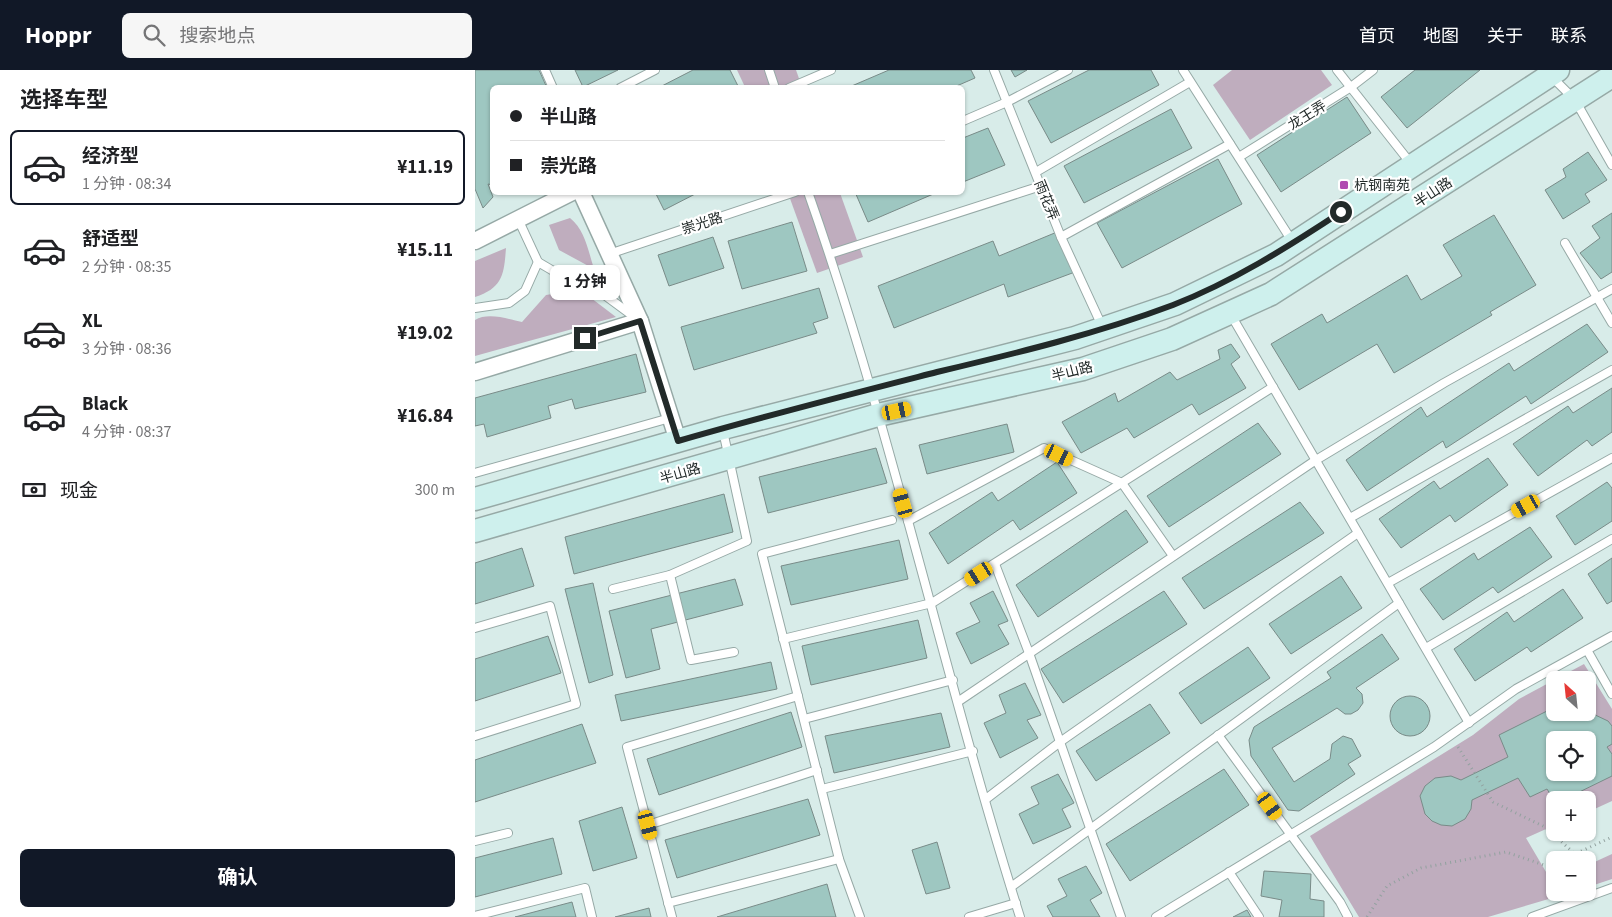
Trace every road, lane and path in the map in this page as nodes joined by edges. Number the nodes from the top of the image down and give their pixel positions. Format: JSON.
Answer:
{"nodes":[{"id":1,"x":545,"y":70,"type":"edge"},
{"id":2,"x":655,"y":70,"type":"edge"},
{"id":3,"x":769,"y":70,"type":"edge"},
{"id":4,"x":831,"y":70,"type":"edge"},
{"id":5,"x":994,"y":70,"type":"edge"},
{"id":6,"x":1068,"y":70,"type":"edge"},
{"id":7,"x":1183,"y":70,"type":"edge"},
{"id":8,"x":1337,"y":70,"type":"edge"},
{"id":9,"x":1373,"y":70,"type":"edge"},
{"id":10,"x":1552,"y":72,"type":"edge"},
{"id":11,"x":1612,"y":76,"type":"edge"},
{"id":12,"x":1191,"y":82,"type":"junction"},
{"id":13,"x":552,"y":85,"type":"edge"},
{"id":14,"x":626,"y":85,"type":"edge"},
{"id":15,"x":774,"y":85,"type":"edge"},
{"id":16,"x":796,"y":85,"type":"edge"},
{"id":17,"x":1351,"y":87,"type":"junction"},
{"id":18,"x":1575,"y":100,"type":"junction"},
{"id":19,"x":1007,"y":102,"type":"junction"},
{"id":20,"x":965,"y":120,"type":"edge"},
{"id":21,"x":1230,"y":144,"type":"junction"},
{"id":22,"x":1239,"y":157,"type":"junction"},
{"id":23,"x":1612,"y":165,"type":"edge"},
{"id":24,"x":1413,"y":166,"type":"junction"},
{"id":25,"x":1036,"y":172,"type":"junction"},
{"id":26,"x":1041,"y":186,"type":"junction"},
{"id":27,"x":566,"y":195,"type":"edge"},
{"id":28,"x":582,"y":195,"type":"edge"},
{"id":29,"x":786,"y":195,"type":"edge"},
{"id":30,"x":809,"y":195,"type":"edge"},
{"id":31,"x":518,"y":219,"type":"junction"},
{"id":32,"x":1061,"y":238,"type":"junction"},
{"id":33,"x":475,"y":241,"type":"edge"},
{"id":34,"x":1294,"y":243,"type":"junction"},
{"id":35,"x":1565,"y":243,"type":"dead end"},
{"id":36,"x":609,"y":254,"type":"junction"},
{"id":37,"x":830,"y":254,"type":"junction"},
{"id":38,"x":538,"y":262,"type":"junction"},
{"id":39,"x":1612,"y":289,"type":"edge"},
{"id":40,"x":1597,"y":297,"type":"junction"},
{"id":41,"x":475,"y":308,"type":"edge"},
{"id":42,"x":1230,"y":314,"type":"junction"},
{"id":43,"x":640,"y":321,"type":"junction"},
{"id":44,"x":1612,"y":324,"type":"edge"},
{"id":45,"x":1103,"y":329,"type":"junction"},
{"id":46,"x":1612,"y":370,"type":"edge"},
{"id":47,"x":475,"y":372,"type":"edge"},
{"id":48,"x":1273,"y":387,"type":"junction"},
{"id":49,"x":871,"y":389,"type":"junction"},
{"id":50,"x":878,"y":415,"type":"junction"},
{"id":51,"x":670,"y":418,"type":"junction"},
{"id":52,"x":723,"y":428,"type":"junction"},
{"id":53,"x":678,"y":441,"type":"junction"},
{"id":54,"x":1612,"y":458,"type":"edge"},
{"id":55,"x":729,"y":459,"type":"junction"},
{"id":56,"x":1316,"y":460,"type":"junction"},
{"id":57,"x":475,"y":473,"type":"edge"},
{"id":58,"x":1122,"y":483,"type":"junction"},
{"id":59,"x":475,"y":499,"type":"edge"},
{"id":60,"x":1350,"y":518,"type":"junction"},
{"id":61,"x":892,"y":520,"type":"dead end"},
{"id":62,"x":909,"y":521,"type":"junction"},
{"id":63,"x":475,"y":531,"type":"edge"},
{"id":64,"x":1358,"y":533,"type":"junction"},
{"id":65,"x":1612,"y":540,"type":"edge"},
{"id":66,"x":1173,"y":556,"type":"junction"},
{"id":67,"x":995,"y":564,"type":"junction"},
{"id":68,"x":670,"y":575,"type":"junction"},
{"id":69,"x":1388,"y":583,"type":"junction"},
{"id":70,"x":613,"y":589,"type":"dead end"},
{"id":71,"x":932,"y":603,"type":"junction"},
{"id":72,"x":1399,"y":603,"type":"junction"},
{"id":73,"x":475,"y":628,"type":"edge"},
{"id":74,"x":1612,"y":636,"type":"edge"},
{"id":75,"x":783,"y":639,"type":"junction"},
{"id":76,"x":1426,"y":648,"type":"junction"},
{"id":77,"x":1587,"y":650,"type":"junction"},
{"id":78,"x":734,"y":652,"type":"dead end"},
{"id":79,"x":1029,"y":653,"type":"junction"},
{"id":80,"x":953,"y":680,"type":"junction"},
{"id":81,"x":1612,"y":694,"type":"edge"},
{"id":82,"x":798,"y":696,"type":"junction"},
{"id":83,"x":959,"y":701,"type":"junction"},
{"id":84,"x":804,"y":719,"type":"junction"},
{"id":85,"x":1469,"y":722,"type":"junction"},
{"id":86,"x":1218,"y":735,"type":"junction"},
{"id":87,"x":475,"y":736,"type":"edge"},
{"id":88,"x":1450,"y":736,"type":"junction"},
{"id":89,"x":1060,"y":742,"type":"junction"},
{"id":90,"x":973,"y":751,"type":"junction"},
{"id":91,"x":817,"y":770,"type":"junction"},
{"id":92,"x":822,"y":790,"type":"junction"},
{"id":93,"x":986,"y":799,"type":"junction"},
{"id":94,"x":648,"y":825,"type":"junction"},
{"id":95,"x":1090,"y":828,"type":"junction"},
{"id":96,"x":508,"y":833,"type":"dead end"},
{"id":97,"x":1291,"y":835,"type":"junction"},
{"id":98,"x":1612,"y":837,"type":"edge"},
{"id":99,"x":475,"y":841,"type":"edge"},
{"id":100,"x":1572,"y":851,"type":"edge"},
{"id":101,"x":1582,"y":851,"type":"edge"},
{"id":102,"x":839,"y":859,"type":"junction"},
{"id":103,"x":1546,"y":865,"type":"edge"},
{"id":104,"x":1229,"y":872,"type":"junction"},
{"id":105,"x":1011,"y":887,"type":"junction"},
{"id":106,"x":1612,"y":888,"type":"edge"},
{"id":107,"x":668,"y":903,"type":"junction"},
{"id":108,"x":1016,"y":903,"type":"junction"},
{"id":109,"x":475,"y":916,"type":"edge"},
{"id":110,"x":592,"y":917,"type":"edge"},
{"id":111,"x":672,"y":917,"type":"edge"},
{"id":112,"x":860,"y":917,"type":"edge"},
{"id":113,"x":969,"y":917,"type":"edge"},
{"id":114,"x":1020,"y":917,"type":"edge"},
{"id":115,"x":1121,"y":917,"type":"edge"},
{"id":116,"x":1156,"y":917,"type":"edge"},
{"id":117,"x":1259,"y":917,"type":"edge"},
{"id":118,"x":1348,"y":917,"type":"edge"},
{"id":119,"x":1367,"y":917,"type":"edge"},
{"id":120,"x":1532,"y":917,"type":"edge"}],
"edges":[{"from":1,"to":13,"type":"lane"},
{"from":2,"to":14,"type":"lane"},
{"from":3,"to":15,"type":"lane"},
{"from":4,"to":16,"type":"lane"},
{"from":5,"to":19,"type":"lane","name":"雨花弄"},
{"from":6,"to":19,"type":"lane"},
{"from":7,"to":12,"type":"lane"},
{"from":8,"to":17,"type":"lane"},
{"from":9,"to":17,"type":"lane","name":"龙王弄"},
{"from":10,"to":18,"type":"lane"},
{"from":10,"to":24,"type":"main road"},
{"from":11,"to":18,"type":"main road","name":"半山路"},
{"from":12,"to":21,"type":"lane"},
{"from":12,"to":25,"type":"lane"},
{"from":17,"to":22,"type":"lane","name":"龙王弄"},
{"from":17,"to":24,"type":"lane"},
{"from":18,"to":23,"type":"lane"},
{"from":18,"to":42,"type":"main road","name":"半山路"},
{"from":19,"to":20,"type":"lane"},
{"from":19,"to":25,"type":"lane","name":"雨花弄"},
{"from":21,"to":22,"type":"lane"},
{"from":21,"to":32,"type":"lane"},
{"from":22,"to":34,"type":"lane"},
{"from":24,"to":34,"type":"main road"},
{"from":25,"to":26,"type":"lane","name":"雨花弄"},
{"from":26,"to":32,"type":"lane","name":"雨花弄"},
{"from":26,"to":37,"type":"lane"},
{"from":27,"to":31,"type":"street"},
{"from":28,"to":36,"type":"street"},
{"from":29,"to":36,"type":"lane","name":"崇光路"},
{"from":30,"to":37,"type":"lane"},
{"from":31,"to":33,"type":"street"},
{"from":31,"to":38,"type":"lane"},
{"from":32,"to":45,"type":"lane","name":"雨花弄"},
{"from":34,"to":45,"type":"main road"},
{"from":35,"to":40,"type":"lane"},
{"from":36,"to":43,"type":"street"},
{"from":37,"to":49,"type":"lane"},
{"from":38,"to":41,"type":"lane"},
{"from":38,"to":43,"type":"lane"},
{"from":39,"to":40,"type":"lane"},
{"from":40,"to":44,"type":"lane"},
{"from":40,"to":56,"type":"lane"},
{"from":42,"to":48,"type":"lane"},
{"from":42,"to":50,"type":"main road","name":"半山路"},
{"from":43,"to":47,"type":"street"},
{"from":43,"to":51,"type":"street"},
{"from":45,"to":49,"type":"main road"},
{"from":46,"to":60,"type":"lane"},
{"from":48,"to":56,"type":"lane"},
{"from":48,"to":58,"type":"lane"},
{"from":49,"to":50,"type":"lane"},
{"from":49,"to":52,"type":"main road"},
{"from":50,"to":55,"type":"main road","name":"半山路"},
{"from":50,"to":62,"type":"lane"},
{"from":51,"to":53,"type":"street"},
{"from":51,"to":57,"type":"lane"},
{"from":52,"to":53,"type":"main road"},
{"from":52,"to":55,"type":"lane"},
{"from":53,"to":59,"type":"main road"},
{"from":54,"to":69,"type":"lane"},
{"from":55,"to":63,"type":"main road","name":"半山路"},
{"from":55,"to":68,"type":"lane"},
{"from":56,"to":60,"type":"lane"},
{"from":56,"to":66,"type":"lane"},
{"from":58,"to":62,"type":"lane"},
{"from":58,"to":66,"type":"lane"},
{"from":58,"to":67,"type":"lane"},
{"from":60,"to":64,"type":"lane"},
{"from":61,"to":75,"type":"lane"},
{"from":62,"to":71,"type":"lane"},
{"from":64,"to":69,"type":"lane"},
{"from":64,"to":89,"type":"lane"},
{"from":65,"to":76,"type":"lane"},
{"from":66,"to":79,"type":"lane"},
{"from":67,"to":71,"type":"lane"},
{"from":67,"to":79,"type":"lane"},
{"from":68,"to":70,"type":"lane"},
{"from":68,"to":78,"type":"lane"},
{"from":69,"to":72,"type":"lane"},
{"from":71,"to":75,"type":"lane"},
{"from":71,"to":80,"type":"lane"},
{"from":72,"to":76,"type":"lane"},
{"from":72,"to":86,"type":"lane"},
{"from":73,"to":87,"type":"lane"},
{"from":74,"to":77,"type":"lane"},
{"from":75,"to":82,"type":"lane"},
{"from":76,"to":85,"type":"lane"},
{"from":77,"to":81,"type":"lane"},
{"from":77,"to":85,"type":"lane"},
{"from":79,"to":83,"type":"lane"},
{"from":79,"to":89,"type":"lane"},
{"from":80,"to":83,"type":"lane"},
{"from":80,"to":84,"type":"lane"},
{"from":82,"to":84,"type":"lane"},
{"from":82,"to":94,"type":"lane"},
{"from":83,"to":90,"type":"lane"},
{"from":84,"to":91,"type":"lane"},
{"from":85,"to":88,"type":"lane"},
{"from":86,"to":95,"type":"lane"},
{"from":86,"to":97,"type":"lane"},
{"from":88,"to":97,"type":"lane"},
{"from":88,"to":100,"type":"path"},
{"from":89,"to":93,"type":"lane"},
{"from":89,"to":95,"type":"lane"},
{"from":90,"to":92,"type":"lane"},
{"from":90,"to":93,"type":"lane"},
{"from":91,"to":92,"type":"lane"},
{"from":91,"to":94,"type":"lane"},
{"from":92,"to":102,"type":"lane"},
{"from":93,"to":105,"type":"lane"},
{"from":94,"to":107,"type":"lane"},
{"from":95,"to":105,"type":"lane"},
{"from":95,"to":115,"type":"lane"},
{"from":96,"to":99,"type":"lane"},
{"from":97,"to":104,"type":"lane"},
{"from":97,"to":118,"type":"lane"},
{"from":98,"to":101,"type":"path"},
{"from":102,"to":107,"type":"lane"},
{"from":102,"to":112,"type":"lane"},
{"from":103,"to":119,"type":"path"},
{"from":104,"to":116,"type":"lane"},
{"from":104,"to":117,"type":"lane"},
{"from":105,"to":108,"type":"lane"},
{"from":106,"to":120,"type":"lane"},
{"from":107,"to":111,"type":"lane"},
{"from":108,"to":113,"type":"lane"},
{"from":108,"to":114,"type":"lane"},
{"from":109,"to":110,"type":"lane"}]}
